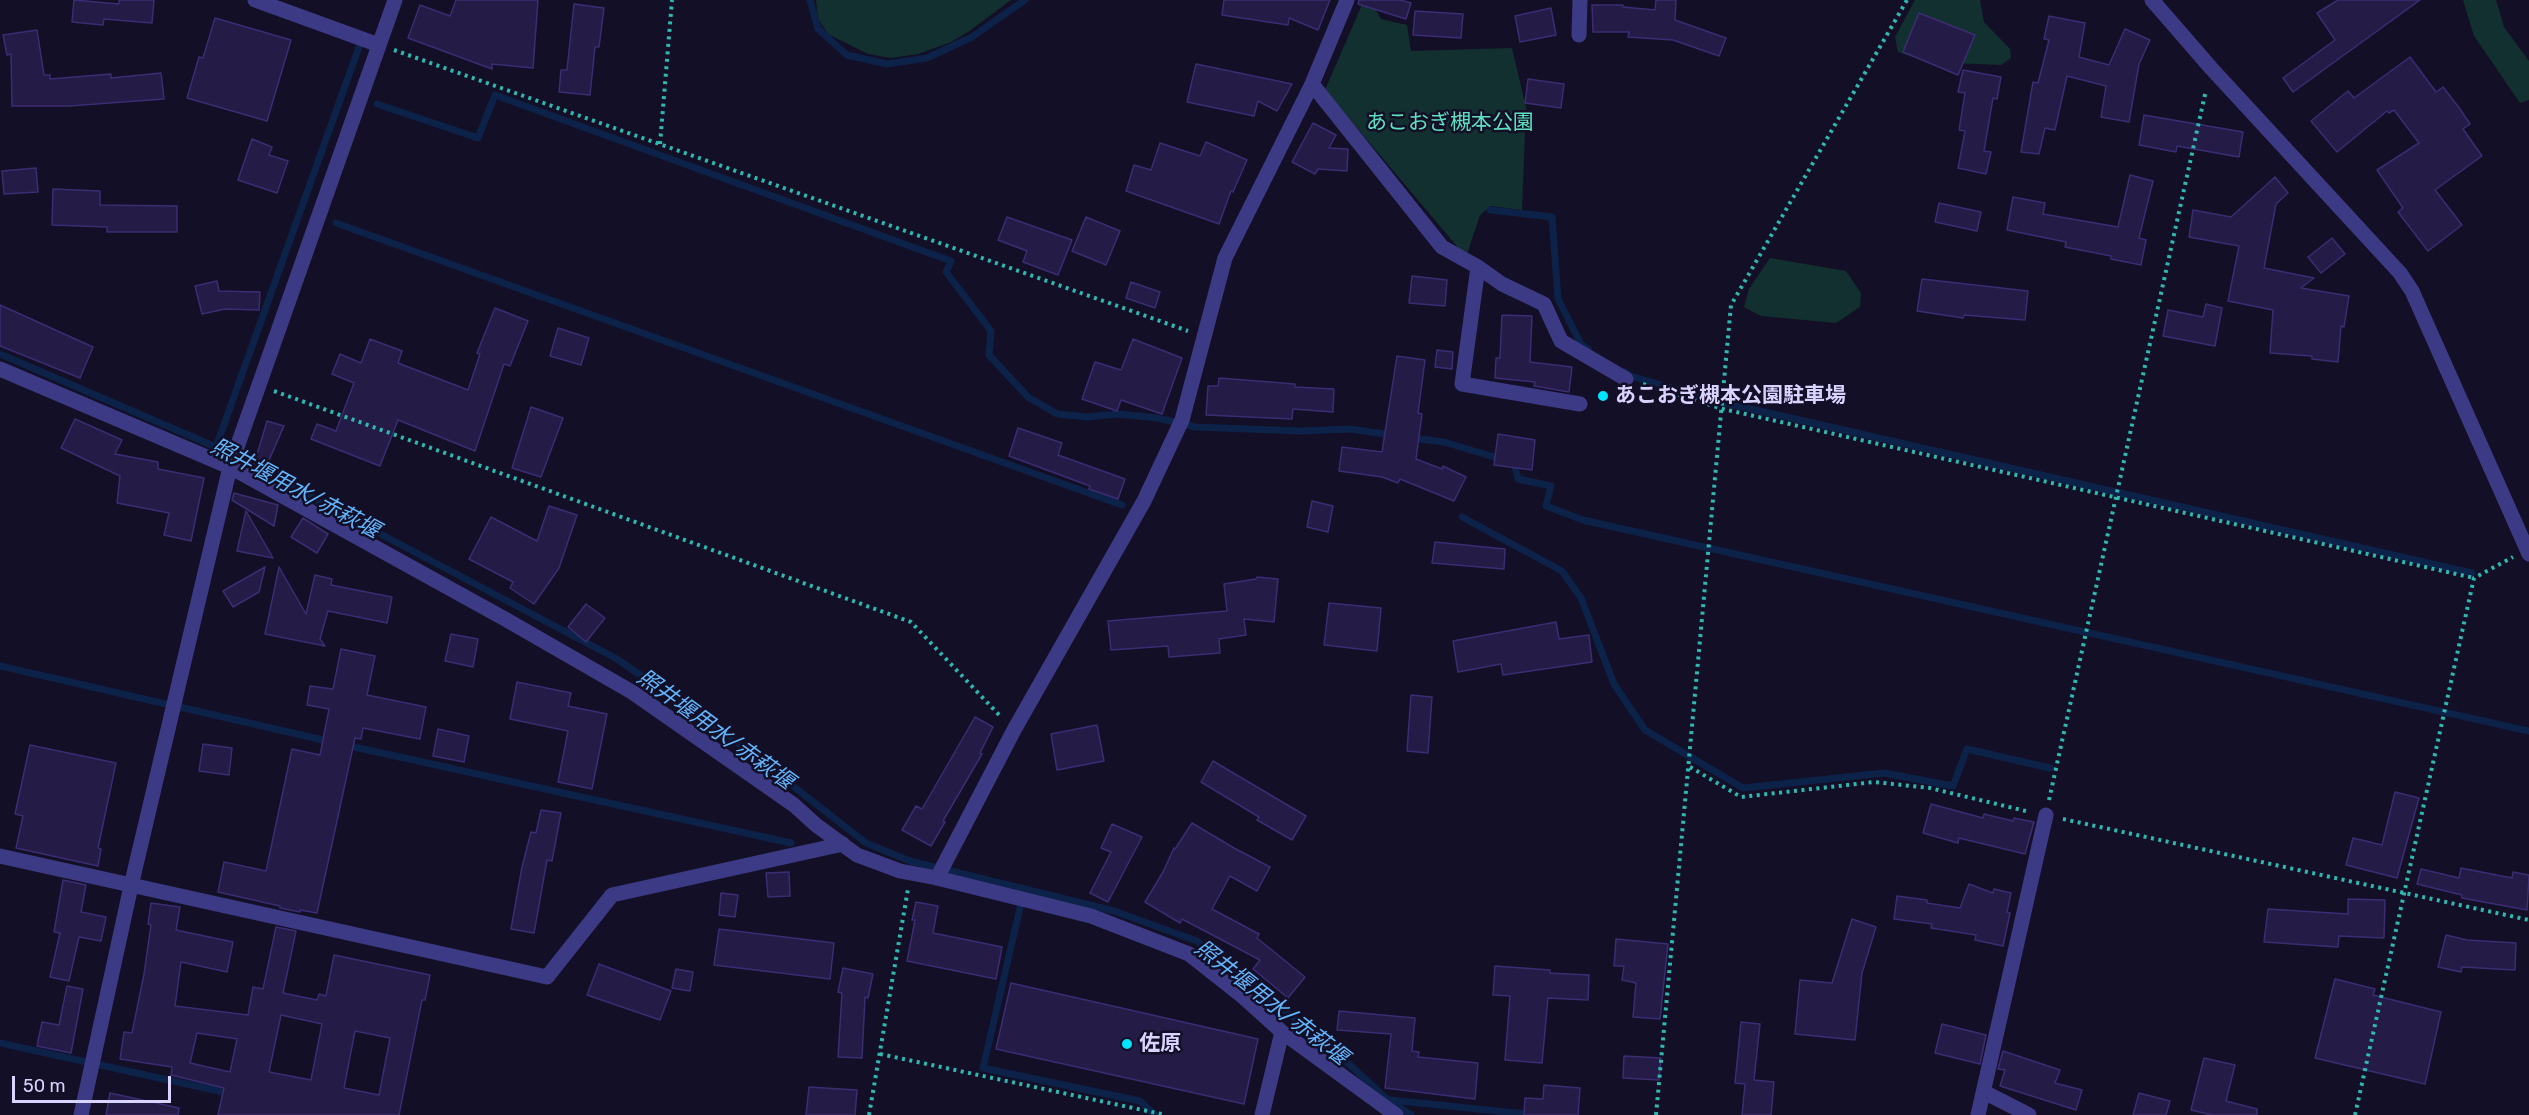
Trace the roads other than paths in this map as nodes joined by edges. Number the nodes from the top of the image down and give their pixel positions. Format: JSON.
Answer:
{"nodes":[{"id":1,"x":255,"y":0,"type":"edge"},
{"id":2,"x":395,"y":0,"type":"edge"},
{"id":3,"x":1347,"y":0,"type":"edge"},
{"id":4,"x":1580,"y":0,"type":"edge"},
{"id":5,"x":2152,"y":0,"type":"edge"},
{"id":6,"x":1579,"y":36,"type":"dead end"},
{"id":7,"x":380,"y":45,"type":"junction"},
{"id":8,"x":1312,"y":84,"type":"junction"},
{"id":9,"x":1478,"y":267,"type":"junction"},
{"id":10,"x":0,"y":369,"type":"edge"},
{"id":11,"x":1626,"y":379,"type":"road end"},
{"id":12,"x":1580,"y":404,"type":"dead end"},
{"id":13,"x":230,"y":467,"type":"junction"},
{"id":14,"x":2528,"y":551,"type":"edge"},
{"id":15,"x":2046,"y":815,"type":"road end"},
{"id":16,"x":843,"y":844,"type":"junction"},
{"id":17,"x":0,"y":856,"type":"edge"},
{"id":18,"x":937,"y":878,"type":"junction"},
{"id":19,"x":131,"y":886,"type":"junction"},
{"id":20,"x":1281,"y":1032,"type":"junction"},
{"id":21,"x":1984,"y":1092,"type":"junction"},
{"id":22,"x":81,"y":1115,"type":"edge"},
{"id":23,"x":1262,"y":1115,"type":"edge"},
{"id":24,"x":1396,"y":1115,"type":"edge"},
{"id":25,"x":1978,"y":1115,"type":"edge"},
{"id":26,"x":2029,"y":1115,"type":"edge"}],
"edges":[{"from":1,"to":7,"type":"street"},
{"from":2,"to":7,"type":"street"},
{"from":3,"to":8,"type":"street"},
{"from":4,"to":6,"type":"street"},
{"from":5,"to":14,"type":"street"},
{"from":7,"to":13,"type":"street"},
{"from":8,"to":9,"type":"street"},
{"from":8,"to":18,"type":"street"},
{"from":9,"to":11,"type":"street"},
{"from":9,"to":12,"type":"street"},
{"from":10,"to":13,"type":"street"},
{"from":13,"to":16,"type":"street"},
{"from":13,"to":19,"type":"street"},
{"from":15,"to":21,"type":"street"},
{"from":16,"to":18,"type":"street"},
{"from":16,"to":19,"type":"street"},
{"from":17,"to":19,"type":"street"},
{"from":18,"to":20,"type":"street"},
{"from":19,"to":22,"type":"street"},
{"from":20,"to":23,"type":"street"},
{"from":20,"to":24,"type":"street"},
{"from":21,"to":25,"type":"street"},
{"from":21,"to":26,"type":"street"}]}
